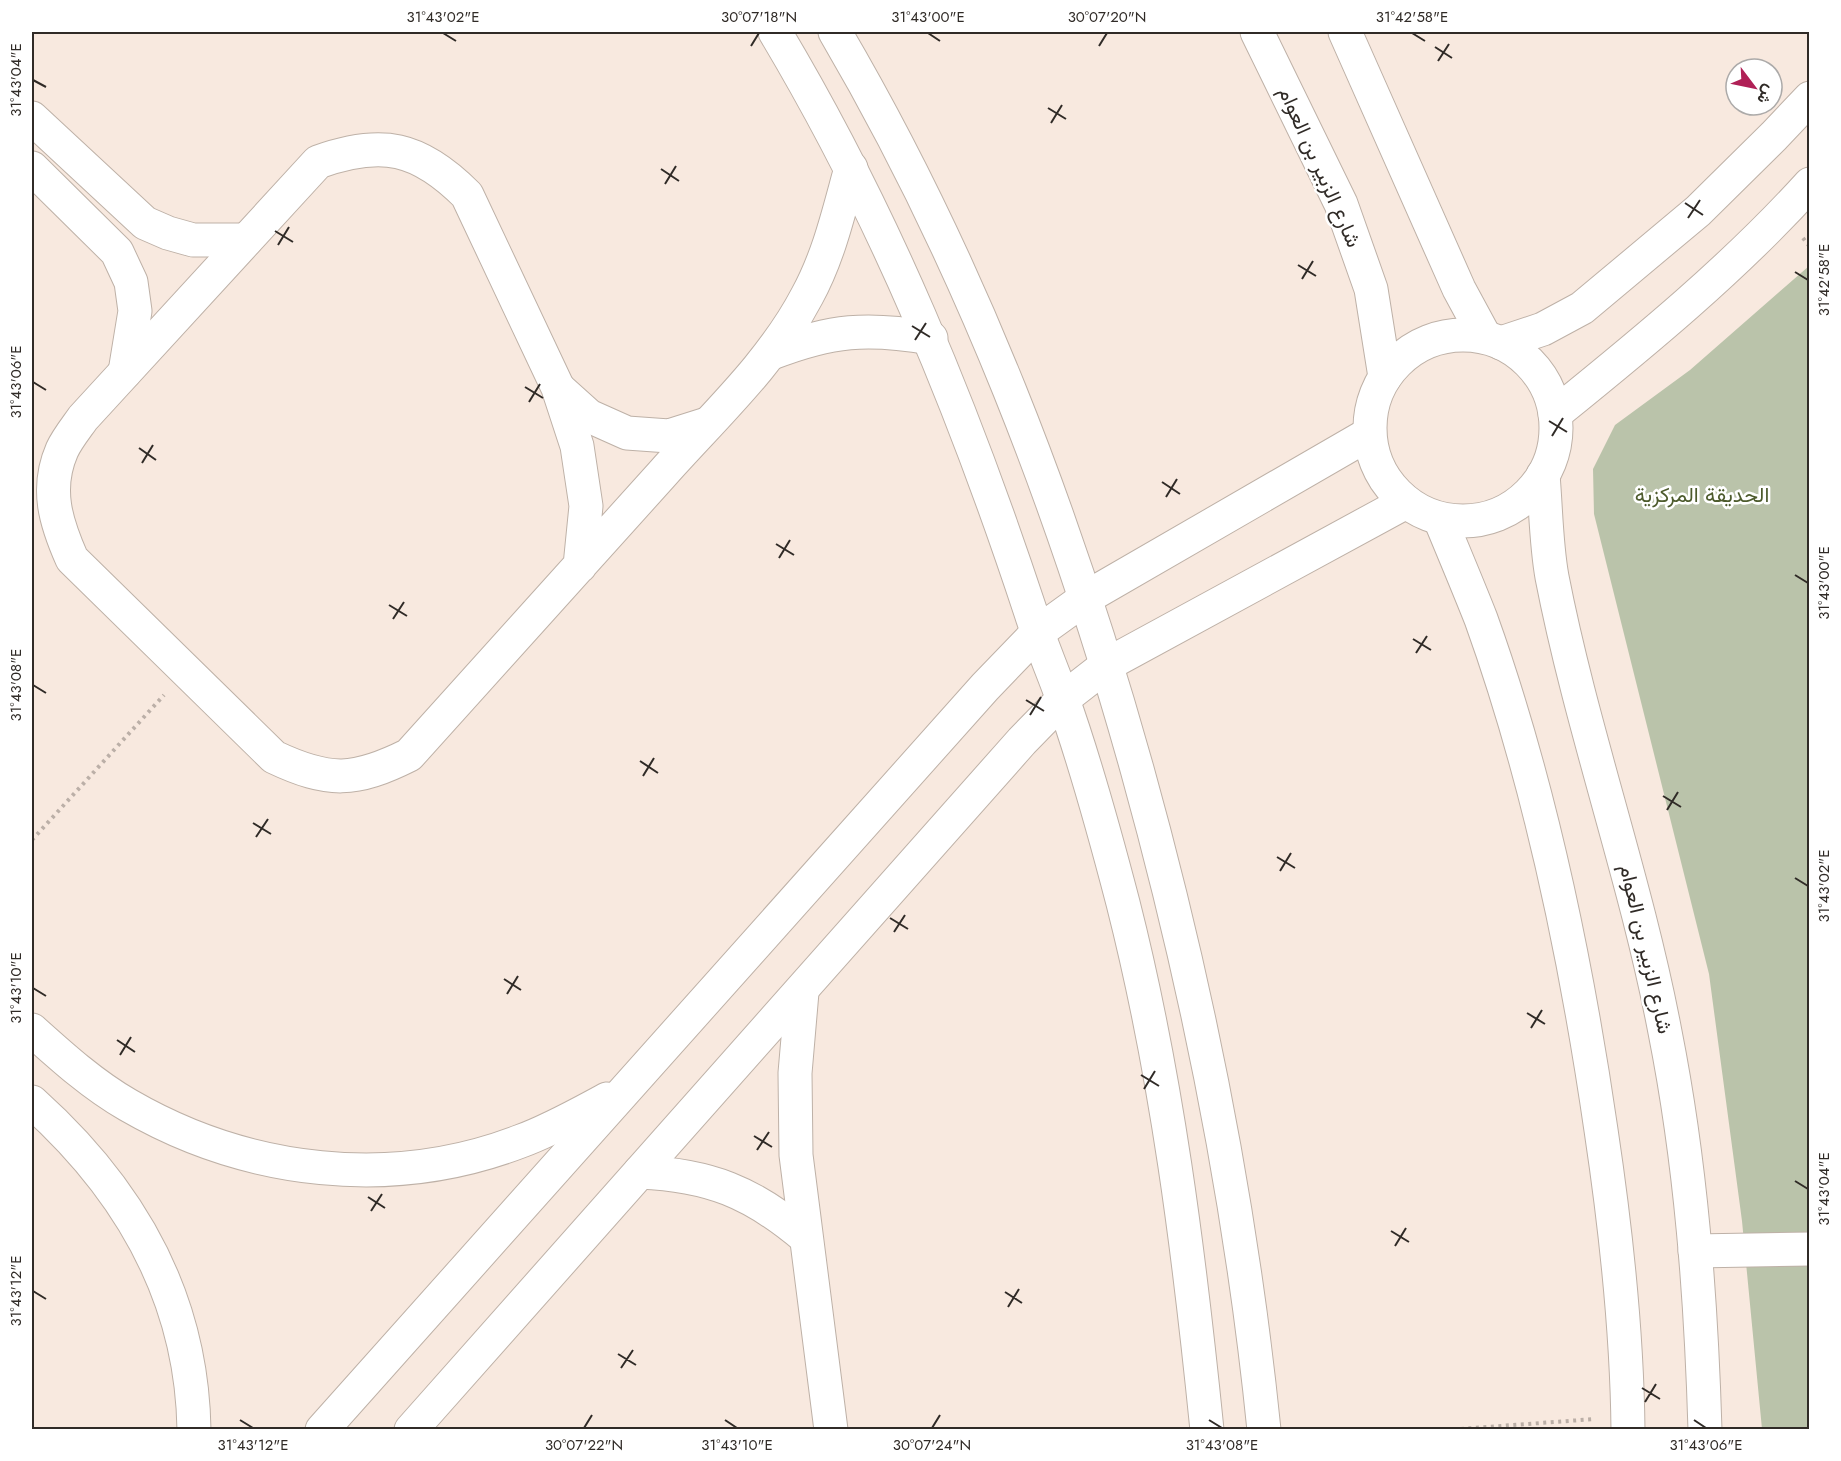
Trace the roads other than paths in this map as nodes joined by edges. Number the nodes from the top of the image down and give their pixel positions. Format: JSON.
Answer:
{"nodes":[{"id":1,"x":775,"y":32,"type":"edge"},
{"id":2,"x":835,"y":32,"type":"edge"},
{"id":3,"x":1257,"y":32,"type":"edge"},
{"id":4,"x":1345,"y":32,"type":"edge"},
{"id":5,"x":1809,"y":98,"type":"edge"},
{"id":6,"x":32,"y":118,"type":"edge"},
{"id":7,"x":76,"y":159,"type":"junction"},
{"id":8,"x":851,"y":168,"type":"junction"},
{"id":9,"x":41,"y":178,"type":"edge"},
{"id":10,"x":1809,"y":184,"type":"edge"},
{"id":11,"x":246,"y":240,"type":"junction"},
{"id":12,"x":931,"y":338,"type":"junction"},
{"id":13,"x":1493,"y":340,"type":"junction"},
{"id":14,"x":772,"y":353,"type":"junction"},
{"id":15,"x":124,"y":372,"type":"junction"},
{"id":16,"x":1385,"y":377,"type":"junction"},
{"id":17,"x":558,"y":388,"type":"junction"},
{"id":18,"x":1555,"y":414,"type":"junction"},
{"id":19,"x":707,"y":424,"type":"junction"},
{"id":20,"x":1369,"y":434,"type":"junction"},
{"id":21,"x":1543,"y":475,"type":"junction"},
{"id":22,"x":1406,"y":502,"type":"junction"},
{"id":23,"x":1440,"y":519,"type":"junction"},
{"id":24,"x":580,"y":566,"type":"junction"},
{"id":25,"x":1087,"y":597,"type":"junction"},
{"id":26,"x":1037,"y":633,"type":"junction"},
{"id":27,"x":1108,"y":664,"type":"junction"},
{"id":28,"x":1063,"y":699,"type":"junction"},
{"id":29,"x":802,"y":992,"type":"junction"},
{"id":30,"x":32,"y":1030,"type":"edge"},
{"id":31,"x":627,"y":1088,"type":"junction"},
{"id":32,"x":32,"y":1102,"type":"edge"},
{"id":33,"x":640,"y":1172,"type":"junction"},
{"id":34,"x":805,"y":1237,"type":"junction"},
{"id":35,"x":1809,"y":1249,"type":"edge"},
{"id":36,"x":1695,"y":1251,"type":"junction"},
{"id":37,"x":1628,"y":1423,"type":"edge"},
{"id":38,"x":194,"y":1430,"type":"edge"},
{"id":39,"x":322,"y":1430,"type":"edge"},
{"id":40,"x":411,"y":1430,"type":"edge"},
{"id":41,"x":831,"y":1430,"type":"edge"},
{"id":42,"x":1207,"y":1430,"type":"edge"},
{"id":43,"x":1264,"y":1430,"type":"edge"},
{"id":44,"x":1705,"y":1430,"type":"edge"}],
"edges":[{"from":1,"to":8,"type":"street"},
{"from":2,"to":25,"type":"street"},
{"from":3,"to":16,"type":"street","name":"شارع الزبير بن العوام"},
{"from":4,"to":13,"type":"street"},
{"from":5,"to":13,"type":"street"},
{"from":6,"to":7,"type":"street"},
{"from":7,"to":9,"type":"street"},
{"from":7,"to":11,"type":"street"},
{"from":8,"to":12,"type":"street"},
{"from":8,"to":14,"type":"street"},
{"from":9,"to":15,"type":"street"},
{"from":10,"to":18,"type":"street"},
{"from":11,"to":15,"type":"street"},
{"from":11,"to":17,"type":"street"},
{"from":12,"to":14,"type":"street"},
{"from":12,"to":26,"type":"street"},
{"from":13,"to":16,"type":"street"},
{"from":13,"to":18,"type":"street"},
{"from":14,"to":19,"type":"street"},
{"from":15,"to":24,"type":"street"},
{"from":16,"to":20,"type":"street"},
{"from":17,"to":19,"type":"street"},
{"from":17,"to":24,"type":"street"},
{"from":18,"to":21,"type":"street"},
{"from":19,"to":24,"type":"street"},
{"from":20,"to":22,"type":"street"},
{"from":20,"to":25,"type":"street"},
{"from":21,"to":23,"type":"street"},
{"from":21,"to":36,"type":"street","name":"شارع الزبير بن العوام"},
{"from":22,"to":23,"type":"street"},
{"from":22,"to":27,"type":"street"},
{"from":23,"to":37,"type":"street"},
{"from":25,"to":26,"type":"street"},
{"from":25,"to":27,"type":"street"},
{"from":26,"to":28,"type":"street"},
{"from":26,"to":31,"type":"street"},
{"from":27,"to":28,"type":"street"},
{"from":27,"to":43,"type":"street"},
{"from":28,"to":29,"type":"street"},
{"from":28,"to":42,"type":"street"},
{"from":29,"to":33,"type":"street"},
{"from":29,"to":34,"type":"street"},
{"from":30,"to":31,"type":"street"},
{"from":31,"to":39,"type":"street"},
{"from":32,"to":38,"type":"street"},
{"from":33,"to":34,"type":"street"},
{"from":33,"to":40,"type":"street"},
{"from":34,"to":41,"type":"street"},
{"from":35,"to":36,"type":"street"},
{"from":36,"to":44,"type":"street","name":"شارع الزبير بن العوام"}]}
